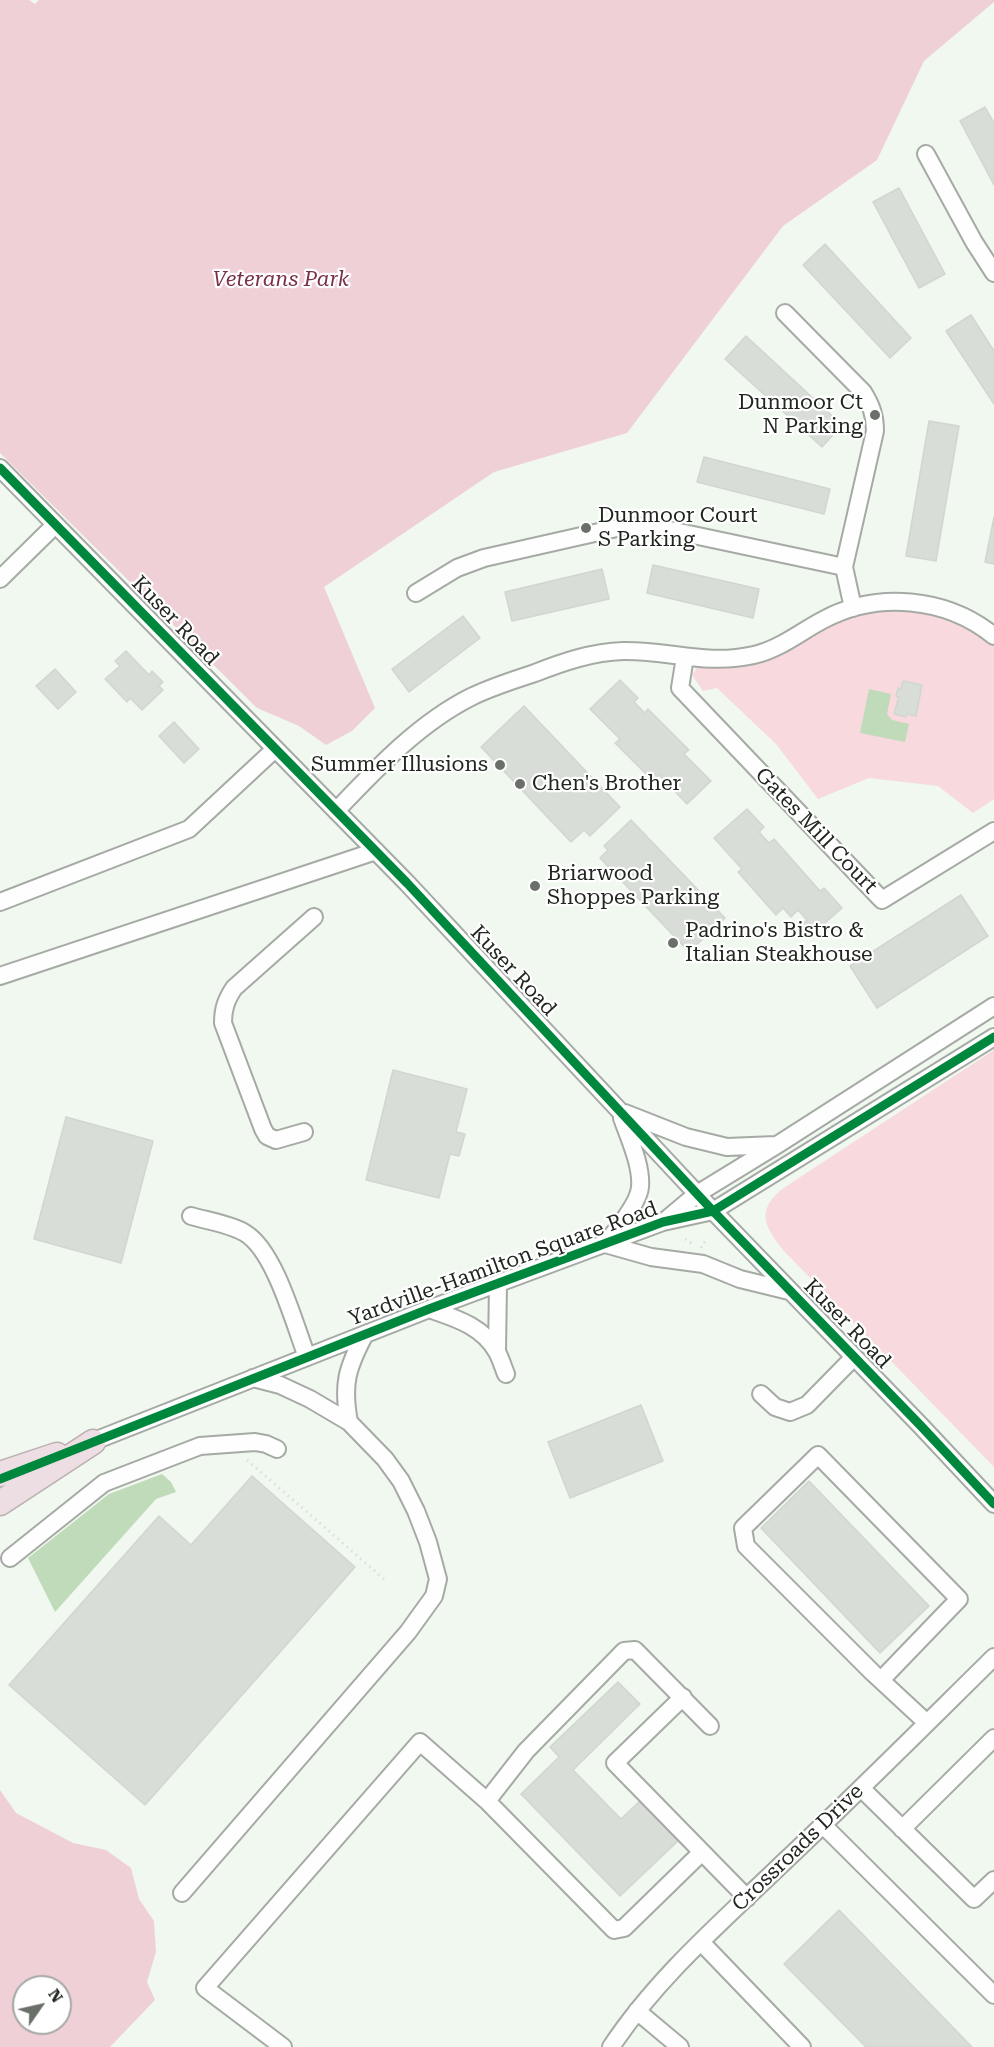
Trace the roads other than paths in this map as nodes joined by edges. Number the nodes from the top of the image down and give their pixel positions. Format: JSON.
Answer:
{"nodes":[{"id":1,"x":926,"y":154,"type":"dead end"},
{"id":2,"x":994,"y":273,"type":"edge"},
{"id":3,"x":785,"y":312,"type":"dead end"},
{"id":4,"x":0,"y":468,"type":"edge"},
{"id":5,"x":56,"y":525,"type":"junction"},
{"id":6,"x":844,"y":567,"type":"junction"},
{"id":7,"x":0,"y":579,"type":"edge"},
{"id":8,"x":416,"y":592,"type":"dead end"},
{"id":9,"x":853,"y":608,"type":"junction"},
{"id":10,"x":994,"y":636,"type":"edge"},
{"id":11,"x":685,"y":657,"type":"junction"},
{"id":12,"x":275,"y":749,"type":"junction"},
{"id":13,"x":336,"y":811,"type":"junction"},
{"id":14,"x":994,"y":831,"type":"edge"},
{"id":15,"x":376,"y":851,"type":"junction"},
{"id":16,"x":0,"y":902,"type":"edge"},
{"id":17,"x":314,"y":916,"type":"dead end"},
{"id":18,"x":0,"y":976,"type":"edge"},
{"id":19,"x":994,"y":1006,"type":"edge"},
{"id":20,"x":994,"y":1037,"type":"edge"},
{"id":21,"x":620,"y":1112,"type":"junction"},
{"id":22,"x":304,"y":1132,"type":"dead end"},
{"id":23,"x":777,"y":1145,"type":"junction"},
{"id":24,"x":697,"y":1194,"type":"junction"},
{"id":25,"x":713,"y":1211,"type":"junction"},
{"id":26,"x":191,"y":1216,"type":"dead end"},
{"id":27,"x":663,"y":1222,"type":"junction"},
{"id":28,"x":605,"y":1244,"type":"junction"},
{"id":29,"x":498,"y":1284,"type":"junction"},
{"id":30,"x":790,"y":1291,"type":"junction"},
{"id":31,"x":429,"y":1309,"type":"junction"},
{"id":32,"x":365,"y":1334,"type":"junction"},
{"id":33,"x":497,"y":1351,"type":"junction"},
{"id":34,"x":307,"y":1357,"type":"junction"},
{"id":35,"x":854,"y":1357,"type":"junction"},
{"id":36,"x":506,"y":1374,"type":"dead end"},
{"id":37,"x":253,"y":1378,"type":"junction"},
{"id":38,"x":761,"y":1394,"type":"dead end"},
{"id":39,"x":349,"y":1422,"type":"junction"},
{"id":40,"x":87,"y":1444,"type":"junction"},
{"id":41,"x":277,"y":1449,"type":"dead end"},
{"id":42,"x":0,"y":1474,"type":"edge"},
{"id":43,"x":0,"y":1479,"type":"edge"},
{"id":44,"x":0,"y":1503,"type":"edge"},
{"id":45,"x":994,"y":1504,"type":"edge"},
{"id":46,"x":9,"y":1558,"type":"dead end"},
{"id":47,"x":994,"y":1657,"type":"edge"},
{"id":48,"x":881,"y":1680,"type":"junction"},
{"id":49,"x":683,"y":1697,"type":"junction"},
{"id":50,"x":927,"y":1723,"type":"junction"},
{"id":51,"x":710,"y":1726,"type":"dead end"},
{"id":52,"x":994,"y":1738,"type":"edge"},
{"id":53,"x":861,"y":1788,"type":"junction"},
{"id":54,"x":487,"y":1801,"type":"junction"},
{"id":55,"x":823,"y":1825,"type":"junction"},
{"id":56,"x":902,"y":1829,"type":"junction"},
{"id":57,"x":702,"y":1852,"type":"junction"},
{"id":58,"x":994,"y":1880,"type":"edge"},
{"id":59,"x":182,"y":1893,"type":"dead end"},
{"id":60,"x":747,"y":1898,"type":"junction"},
{"id":61,"x":701,"y":1942,"type":"junction"},
{"id":62,"x":994,"y":1995,"type":"edge"},
{"id":63,"x":637,"y":2011,"type":"junction"},
{"id":64,"x":283,"y":2047,"type":"edge"},
{"id":65,"x":611,"y":2047,"type":"edge"},
{"id":66,"x":681,"y":2047,"type":"edge"},
{"id":67,"x":802,"y":2047,"type":"edge"}],
"edges":[{"from":1,"to":2,"type":"street"},
{"from":3,"to":6,"type":"street"},
{"from":4,"to":5,"type":"street","name":"Kuser Road"},
{"from":5,"to":7,"type":"street"},
{"from":5,"to":12,"type":"street","name":"Kuser Road"},
{"from":6,"to":8,"type":"street"},
{"from":6,"to":9,"type":"street"},
{"from":9,"to":10,"type":"street"},
{"from":9,"to":11,"type":"street"},
{"from":11,"to":13,"type":"street"},
{"from":11,"to":14,"type":"street","name":"Gates Mill Court"},
{"from":12,"to":13,"type":"street","name":"Kuser Road"},
{"from":12,"to":16,"type":"street"},
{"from":13,"to":15,"type":"street","name":"Kuser Road"},
{"from":15,"to":18,"type":"street"},
{"from":15,"to":21,"type":"street","name":"Kuser Road"},
{"from":17,"to":22,"type":"street"},
{"from":19,"to":23,"type":"street","name":"Yardville-Hamilton Square Road"},
{"from":20,"to":25,"type":"street","name":"Yardville-Hamilton Square Road"},
{"from":21,"to":23,"type":"street"},
{"from":21,"to":24,"type":"street","name":"Kuser Road"},
{"from":21,"to":28,"type":"street"},
{"from":23,"to":24,"type":"street","name":"Yardville-Hamilton Square Road"},
{"from":24,"to":25,"type":"street","name":"Kuser Road"},
{"from":24,"to":27,"type":"street","name":"Yardville-Hamilton Square Road"},
{"from":25,"to":27,"type":"street","name":"Yardville-Hamilton Square Road"},
{"from":25,"to":30,"type":"street","name":"Kuser Road"},
{"from":26,"to":34,"type":"street"},
{"from":27,"to":28,"type":"street","name":"Yardville-Hamilton Square Road"},
{"from":28,"to":29,"type":"street","name":"Yardville-Hamilton Square Road"},
{"from":28,"to":30,"type":"street"},
{"from":29,"to":31,"type":"street","name":"Yardville-Hamilton Square Road"},
{"from":29,"to":33,"type":"street"},
{"from":30,"to":35,"type":"street","name":"Kuser Road"},
{"from":31,"to":32,"type":"street","name":"Yardville-Hamilton Square Road"},
{"from":31,"to":33,"type":"street"},
{"from":32,"to":34,"type":"street","name":"Yardville-Hamilton Square Road"},
{"from":32,"to":39,"type":"street"},
{"from":33,"to":36,"type":"street"},
{"from":34,"to":37,"type":"street","name":"Yardville-Hamilton Square Road"},
{"from":35,"to":38,"type":"street"},
{"from":35,"to":45,"type":"street","name":"Kuser Road"},
{"from":37,"to":39,"type":"street"},
{"from":37,"to":40,"type":"street","name":"Yardville-Hamilton Square Road"},
{"from":39,"to":59,"type":"street"},
{"from":40,"to":42,"type":"highway"},
{"from":40,"to":43,"type":"street","name":"Yardville-Hamilton Square Road"},
{"from":40,"to":44,"type":"highway"},
{"from":41,"to":46,"type":"street"},
{"from":47,"to":50,"type":"street","name":"Crossroads Drive"},
{"from":48,"to":48,"type":"street"},
{"from":48,"to":50,"type":"street"},
{"from":49,"to":51,"type":"street"},
{"from":49,"to":54,"type":"street"},
{"from":49,"to":57,"type":"street"},
{"from":50,"to":53,"type":"street","name":"Crossroads Drive"},
{"from":52,"to":56,"type":"street"},
{"from":53,"to":55,"type":"street","name":"Crossroads Drive"},
{"from":53,"to":56,"type":"street"},
{"from":54,"to":57,"type":"street"},
{"from":54,"to":64,"type":"street"},
{"from":55,"to":60,"type":"street","name":"Crossroads Drive"},
{"from":55,"to":62,"type":"street"},
{"from":56,"to":58,"type":"street"},
{"from":57,"to":60,"type":"street"},
{"from":60,"to":61,"type":"street","name":"Crossroads Drive"},
{"from":61,"to":63,"type":"street","name":"Crossroads Drive"},
{"from":61,"to":67,"type":"street"},
{"from":63,"to":65,"type":"street","name":"Crossroads Drive"},
{"from":63,"to":66,"type":"street"}]}
